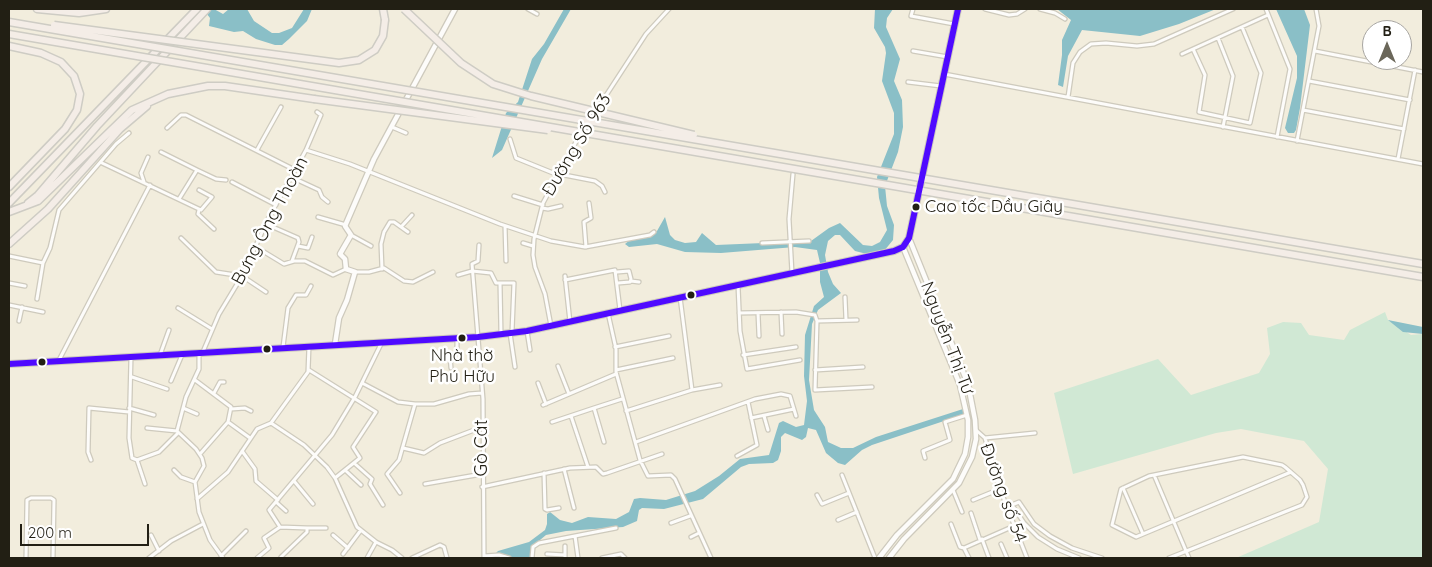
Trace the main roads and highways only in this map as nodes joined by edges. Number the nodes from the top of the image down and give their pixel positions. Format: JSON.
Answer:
{"nodes":[{"id":1,"x":37,"y":9,"type":"edge"},
{"id":2,"x":106,"y":9,"type":"edge"},
{"id":3,"x":383,"y":9,"type":"edge"},
{"id":4,"x":404,"y":9,"type":"edge"},
{"id":5,"x":958,"y":9,"type":"edge"},
{"id":6,"x":202,"y":10,"type":"edge"},
{"id":7,"x":9,"y":21,"type":"edge"},
{"id":8,"x":9,"y":34,"type":"edge"},
{"id":9,"x":9,"y":46,"type":"edge"},
{"id":10,"x":150,"y":103,"type":"junction"},
{"id":11,"x":756,"y":150,"type":"junction"},
{"id":12,"x":754,"y":161,"type":"junction"},
{"id":13,"x":9,"y":186,"type":"edge"},
{"id":14,"x":9,"y":203,"type":"edge"},
{"id":15,"x":9,"y":212,"type":"edge"},
{"id":16,"x":9,"y":244,"type":"edge"},
{"id":17,"x":1423,"y":264,"type":"edge"},
{"id":18,"x":1423,"y":277,"type":"edge"},
{"id":19,"x":9,"y":364,"type":"edge"}],
"edges":[{"from":1,"to":2,"type":"highway"},
{"from":3,"to":7,"type":"highway","bridge":true},
{"from":4,"to":11,"type":"highway","bridge":true},
{"from":5,"to":19,"type":"main road"},
{"from":6,"to":14,"type":"highway"},
{"from":6,"to":15,"type":"highway"},
{"from":7,"to":11,"type":"highway","bridge":true},
{"from":8,"to":12,"type":"highway","bridge":true},
{"from":9,"to":13,"type":"highway"},
{"from":10,"to":12,"type":"highway","bridge":true},
{"from":10,"to":15,"type":"highway"},
{"from":10,"to":16,"type":"highway"},
{"from":11,"to":17,"type":"highway","bridge":true},
{"from":12,"to":18,"type":"highway","bridge":true}]}
